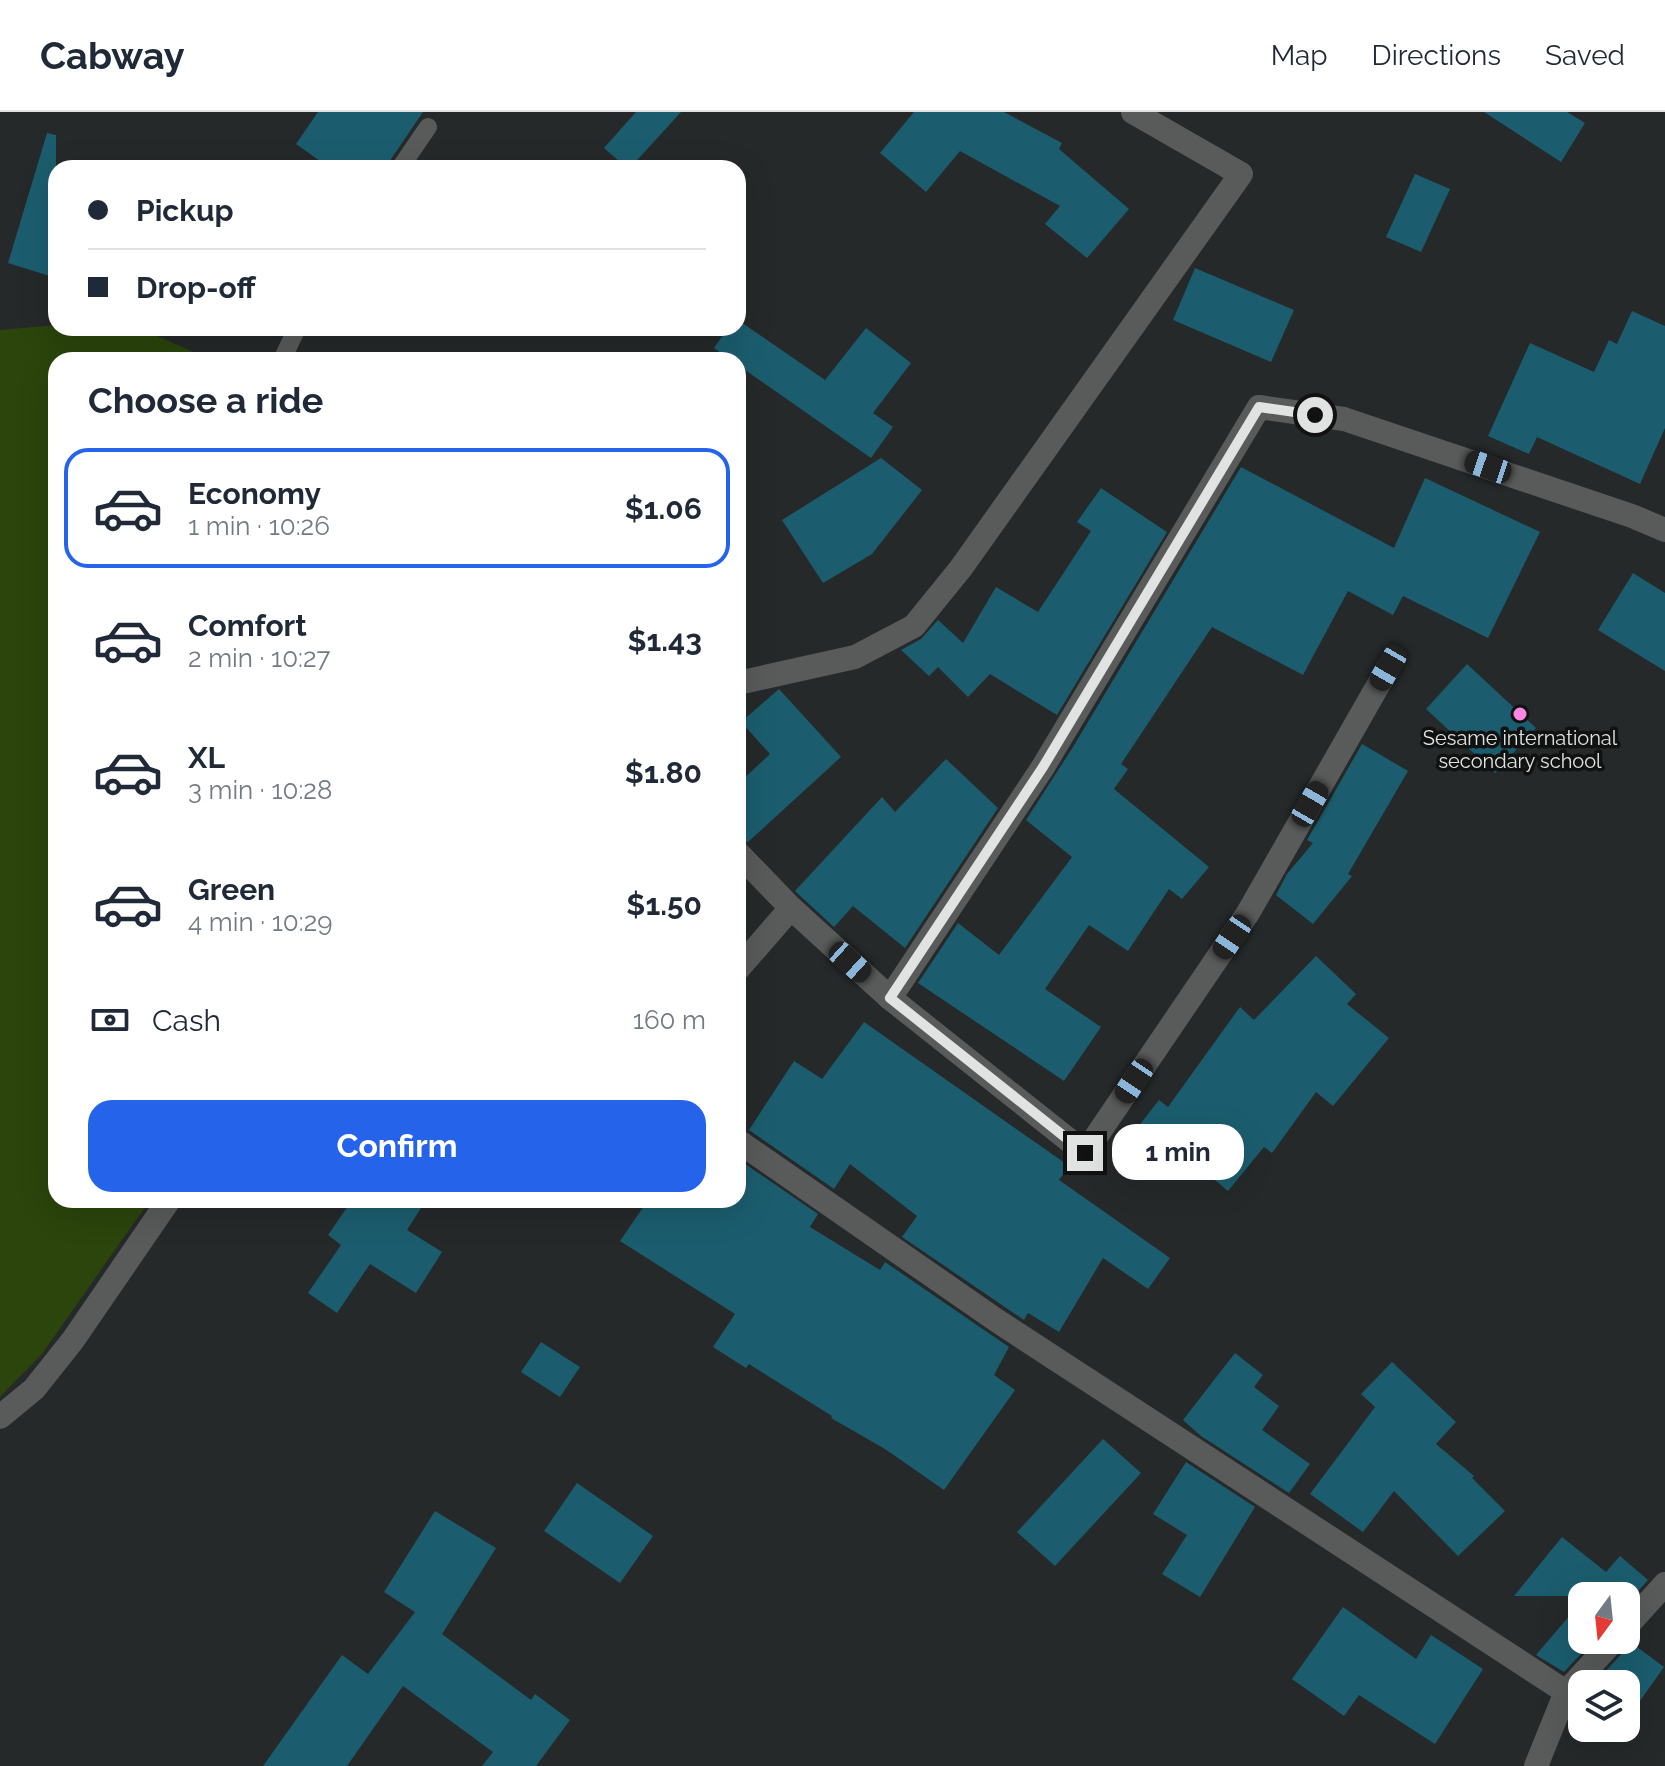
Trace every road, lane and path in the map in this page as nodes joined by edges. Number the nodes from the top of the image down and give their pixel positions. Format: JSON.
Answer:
{"nodes":[{"id":1,"x":1133,"y":112,"type":"edge"},
{"id":2,"x":428,"y":127,"type":"dead end"},
{"id":3,"x":405,"y":160,"type":"edge"},
{"id":4,"x":1665,"y":530,"type":"edge"},
{"id":5,"x":1388,"y":668,"type":"dead end"},
{"id":6,"x":746,"y":681,"type":"edge"},
{"id":7,"x":746,"y":861,"type":"edge"},
{"id":8,"x":791,"y":908,"type":"junction"},
{"id":9,"x":746,"y":960,"type":"edge"},
{"id":10,"x":890,"y":998,"type":"junction"},
{"id":11,"x":746,"y":1147,"type":"edge"},
{"id":12,"x":164,"y":1208,"type":"edge"},
{"id":13,"x":0,"y":1417,"type":"edge"},
{"id":14,"x":1665,"y":1584,"type":"edge"},
{"id":15,"x":1640,"y":1612,"type":"edge"},
{"id":16,"x":1601,"y":1654,"type":"edge"},
{"id":17,"x":1566,"y":1692,"type":"junction"},
{"id":18,"x":1536,"y":1766,"type":"edge"}],
"edges":[{"from":1,"to":6,"type":"street"},
{"from":2,"to":3,"type":"lane"},
{"from":4,"to":10,"type":"street"},
{"from":5,"to":10,"type":"street"},
{"from":7,"to":8,"type":"street"},
{"from":8,"to":9,"type":"street"},
{"from":8,"to":10,"type":"street"},
{"from":11,"to":17,"type":"street"},
{"from":12,"to":13,"type":"street"},
{"from":14,"to":15,"type":"street"},
{"from":16,"to":17,"type":"street"},
{"from":17,"to":18,"type":"street"}]}
